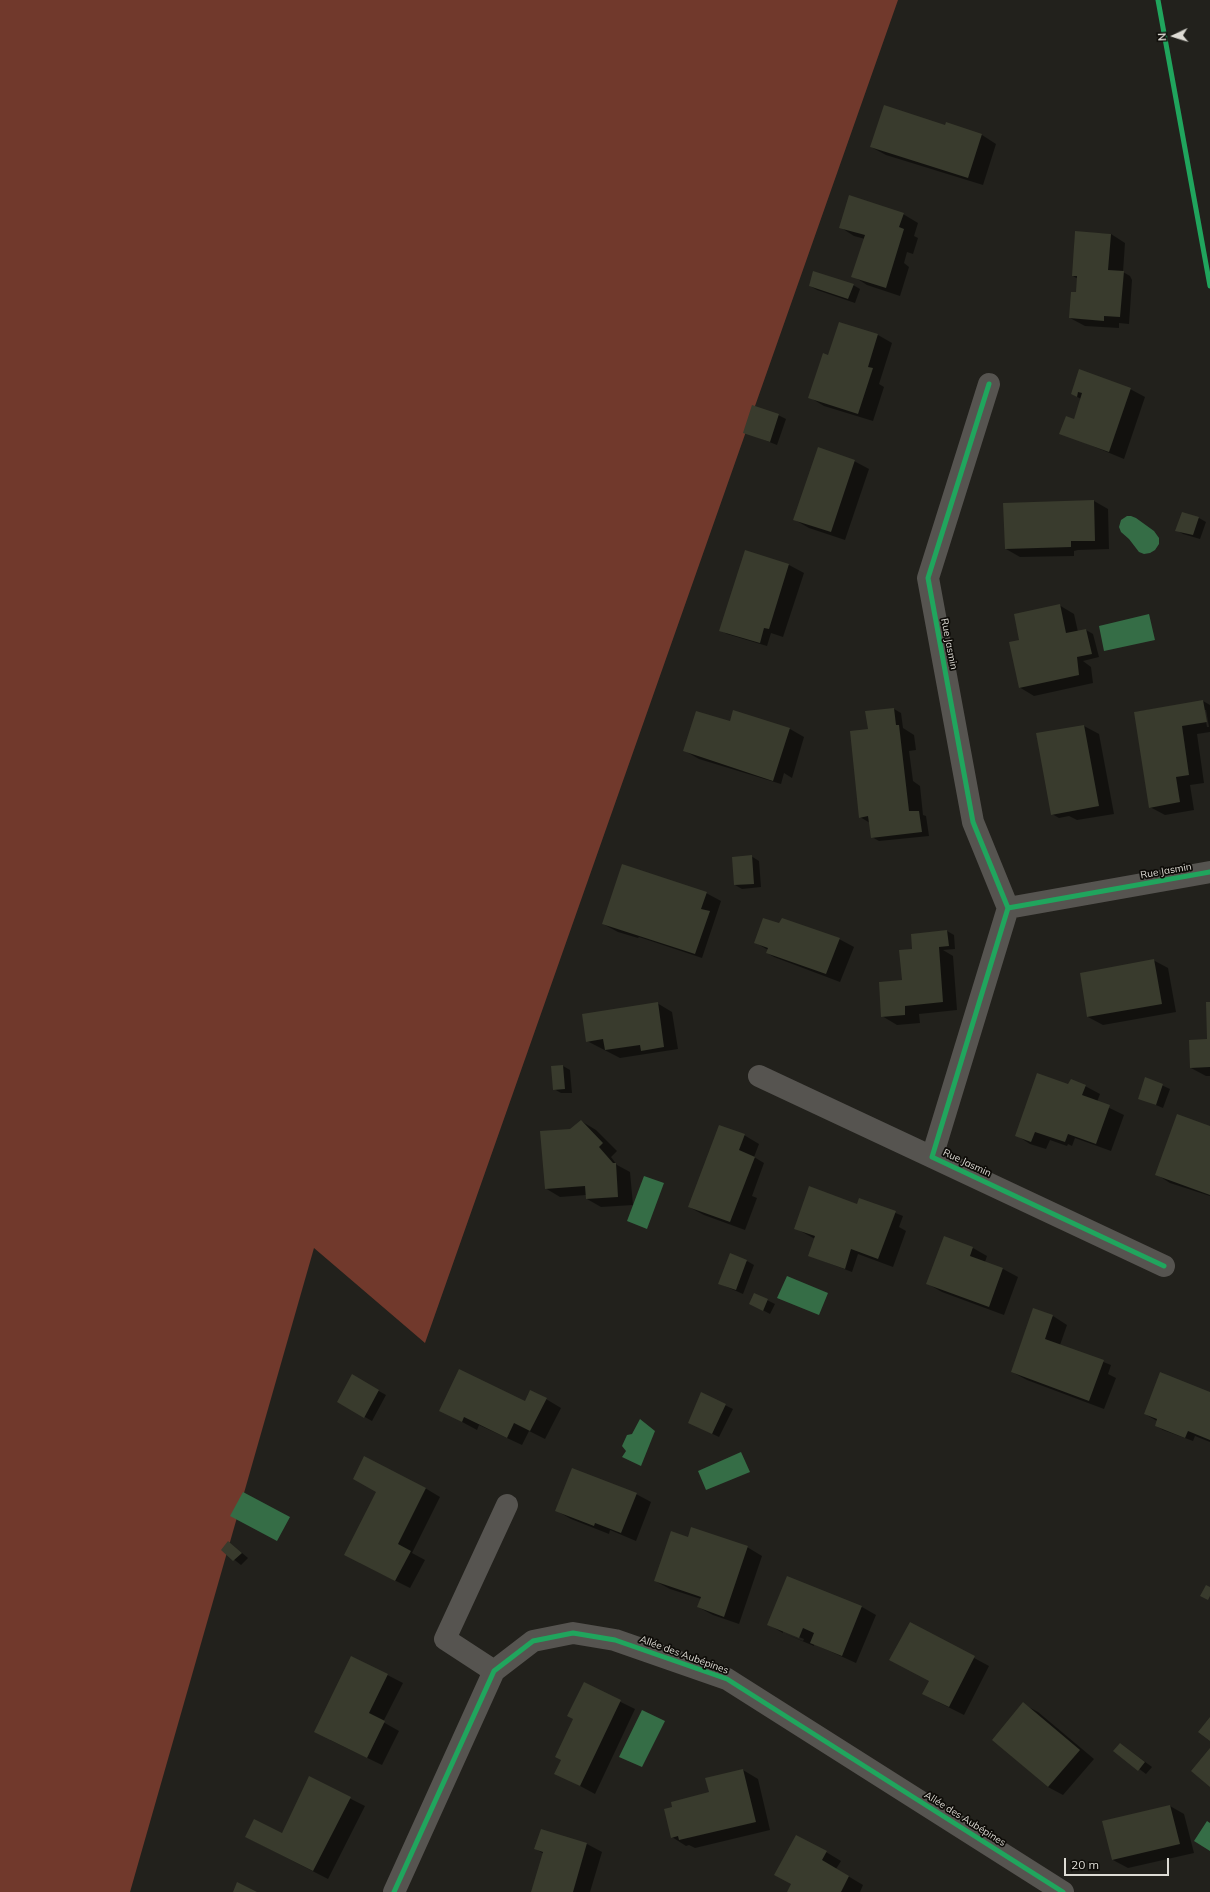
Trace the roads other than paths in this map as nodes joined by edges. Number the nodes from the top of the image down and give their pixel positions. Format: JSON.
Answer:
{"nodes":[{"id":1,"x":989,"y":384,"type":"dead end"},
{"id":2,"x":1210,"y":872,"type":"edge"},
{"id":3,"x":1008,"y":908,"type":"junction"},
{"id":4,"x":759,"y":1076,"type":"dead end"},
{"id":5,"x":932,"y":1157,"type":"junction"},
{"id":6,"x":1164,"y":1266,"type":"dead end"},
{"id":7,"x":507,"y":1505,"type":"dead end"},
{"id":8,"x":494,"y":1671,"type":"junction"},
{"id":9,"x":394,"y":1892,"type":"edge"},
{"id":10,"x":1063,"y":1892,"type":"edge"}],
"edges":[{"from":1,"to":3,"type":"street","name":"Rue Jasmin"},
{"from":2,"to":3,"type":"street","name":"Rue Jasmin"},
{"from":3,"to":5,"type":"street","name":"Rue Jasmin"},
{"from":4,"to":5,"type":"street","name":"Rue Jasmin"},
{"from":5,"to":6,"type":"street","name":"Rue Jasmin"},
{"from":7,"to":8,"type":"street"},
{"from":8,"to":9,"type":"street","name":"Allée des Aubépines"},
{"from":8,"to":10,"type":"street","name":"Allée des Aubépines"}]}
